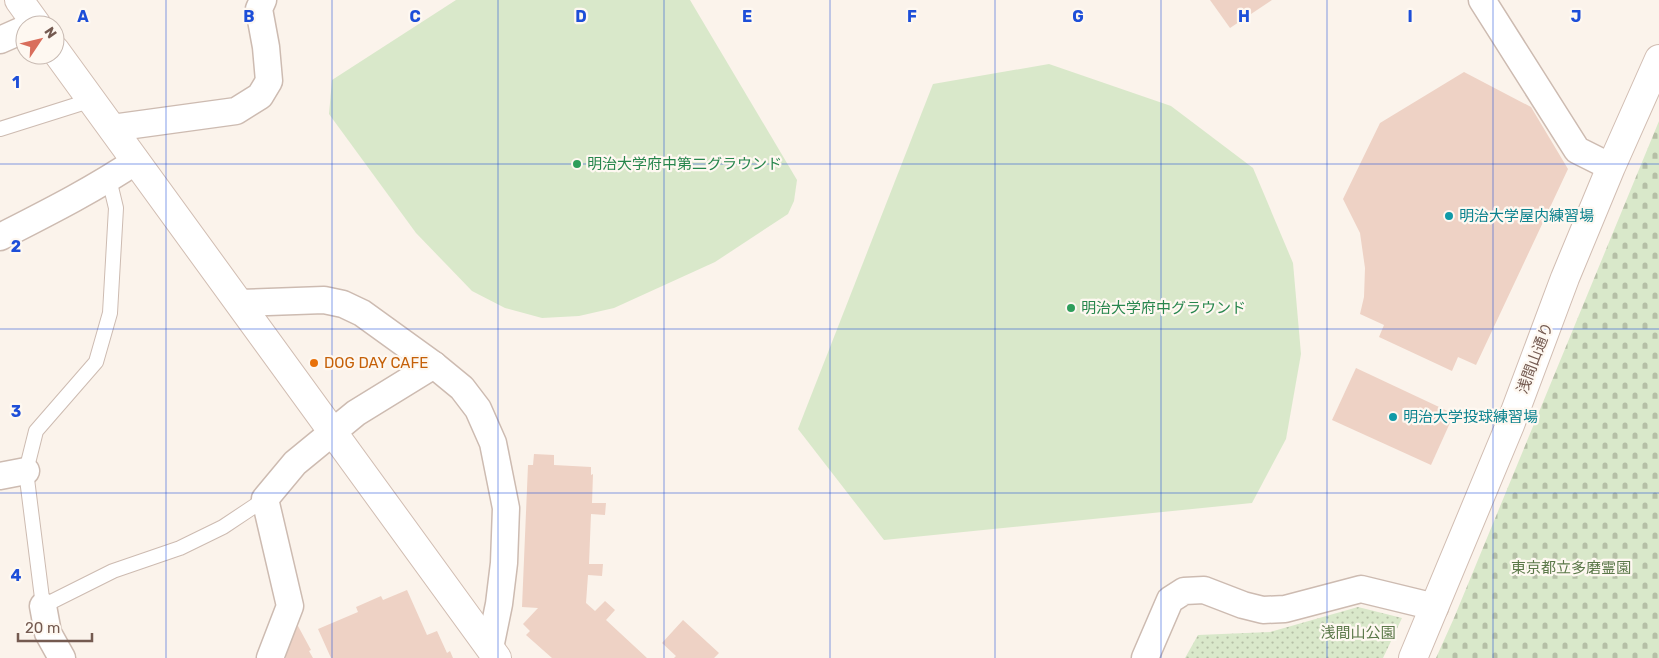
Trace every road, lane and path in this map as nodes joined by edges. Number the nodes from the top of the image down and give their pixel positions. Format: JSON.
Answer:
{"nodes":[{"id":1,"x":19,"y":0,"type":"edge"},
{"id":2,"x":263,"y":0,"type":"edge"},
{"id":3,"x":1482,"y":0,"type":"edge"},
{"id":4,"x":27,"y":15,"type":"edge"},
{"id":5,"x":15,"y":34,"type":"edge"},
{"id":6,"x":0,"y":40,"type":"edge"},
{"id":7,"x":1659,"y":59,"type":"edge"},
{"id":8,"x":65,"y":64,"type":"edge"},
{"id":9,"x":92,"y":100,"type":"junction"},
{"id":10,"x":112,"y":128,"type":"junction"},
{"id":11,"x":0,"y":130,"type":"edge"},
{"id":12,"x":136,"y":161,"type":"junction"},
{"id":13,"x":1611,"y":168,"type":"junction"},
{"id":14,"x":109,"y":179,"type":"junction"},
{"id":15,"x":0,"y":236,"type":"edge"},
{"id":16,"x":239,"y":303,"type":"junction"},
{"id":17,"x":434,"y":365,"type":"junction"},
{"id":18,"x":333,"y":432,"type":"junction"},
{"id":19,"x":26,"y":470,"type":"junction"},
{"id":20,"x":0,"y":476,"type":"edge"},
{"id":21,"x":265,"y":499,"type":"junction"},
{"id":22,"x":43,"y":606,"type":"junction"},
{"id":23,"x":1435,"y":608,"type":"junction"},
{"id":24,"x":494,"y":653,"type":"edge"},
{"id":25,"x":62,"y":658,"type":"edge"},
{"id":26,"x":270,"y":658,"type":"edge"},
{"id":27,"x":1145,"y":658,"type":"edge"},
{"id":28,"x":1414,"y":658,"type":"edge"}],
"edges":[{"from":1,"to":4,"type":"main road"},
{"from":2,"to":10,"type":"street"},
{"from":3,"to":13,"type":"street"},
{"from":5,"to":6,"type":"street"},
{"from":7,"to":13,"type":"main road","name":"浅間山通り"},
{"from":8,"to":9,"type":"main road"},
{"from":9,"to":10,"type":"main road"},
{"from":9,"to":11,"type":"lane"},
{"from":10,"to":12,"type":"main road"},
{"from":12,"to":14,"type":"street"},
{"from":12,"to":16,"type":"main road"},
{"from":13,"to":23,"type":"main road","name":"浅間山通り"},
{"from":14,"to":15,"type":"street"},
{"from":14,"to":19,"type":"lane"},
{"from":16,"to":17,"type":"street"},
{"from":16,"to":18,"type":"main road"},
{"from":17,"to":18,"type":"street"},
{"from":17,"to":24,"type":"street"},
{"from":18,"to":21,"type":"street"},
{"from":18,"to":24,"type":"main road"},
{"from":19,"to":20,"type":"street"},
{"from":19,"to":22,"type":"lane"},
{"from":21,"to":22,"type":"lane"},
{"from":21,"to":26,"type":"street"},
{"from":22,"to":25,"type":"street"},
{"from":23,"to":27,"type":"street"},
{"from":23,"to":28,"type":"main road","name":"浅間山通り"}]}
